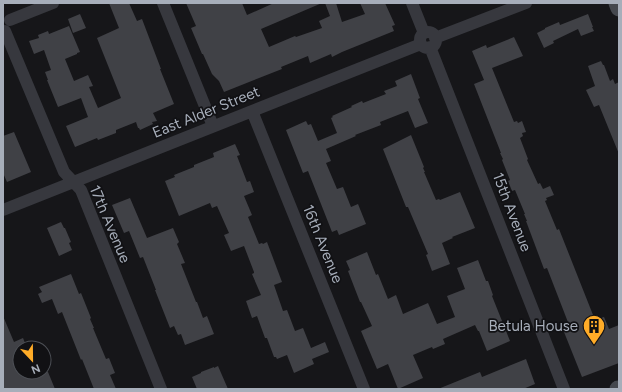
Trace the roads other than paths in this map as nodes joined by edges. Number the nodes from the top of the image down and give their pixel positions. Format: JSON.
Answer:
{"nodes":[{"id":1,"x":53,"y":3,"type":"edge"},
{"id":2,"x":163,"y":3,"type":"edge"},
{"id":3,"x":412,"y":3,"type":"edge"},
{"id":4,"x":526,"y":3,"type":"edge"},
{"id":5,"x":617,"y":3,"type":"edge"},
{"id":6,"x":619,"y":8,"type":"edge"},
{"id":7,"x":5,"y":24,"type":"edge"},
{"id":8,"x":428,"y":41,"type":"junction"},
{"id":9,"x":252,"y":111,"type":"junction"},
{"id":10,"x":213,"y":126,"type":"junction"},
{"id":11,"x":73,"y":182,"type":"junction"},
{"id":12,"x":3,"y":210,"type":"edge"},
{"id":13,"x":161,"y":389,"type":"edge"},
{"id":14,"x":364,"y":389,"type":"edge"},
{"id":15,"x":564,"y":389,"type":"edge"}],
"edges":[{"from":1,"to":7,"type":"street"},
{"from":2,"to":10,"type":"street"},
{"from":3,"to":8,"type":"street","name":"15th Avenue"},
{"from":4,"to":8,"type":"street","name":"East Alder Street"},
{"from":5,"to":6,"type":"street"},
{"from":7,"to":11,"type":"street","name":"17th Avenue"},
{"from":8,"to":9,"type":"street","name":"East Alder Street"},
{"from":8,"to":15,"type":"street","name":"15th Avenue"},
{"from":9,"to":10,"type":"street","name":"East Alder Street"},
{"from":9,"to":14,"type":"street","name":"16th Avenue"},
{"from":10,"to":11,"type":"street","name":"East Alder Street"},
{"from":11,"to":12,"type":"street","name":"East Alder Street"},
{"from":11,"to":13,"type":"street","name":"17th Avenue"}]}
